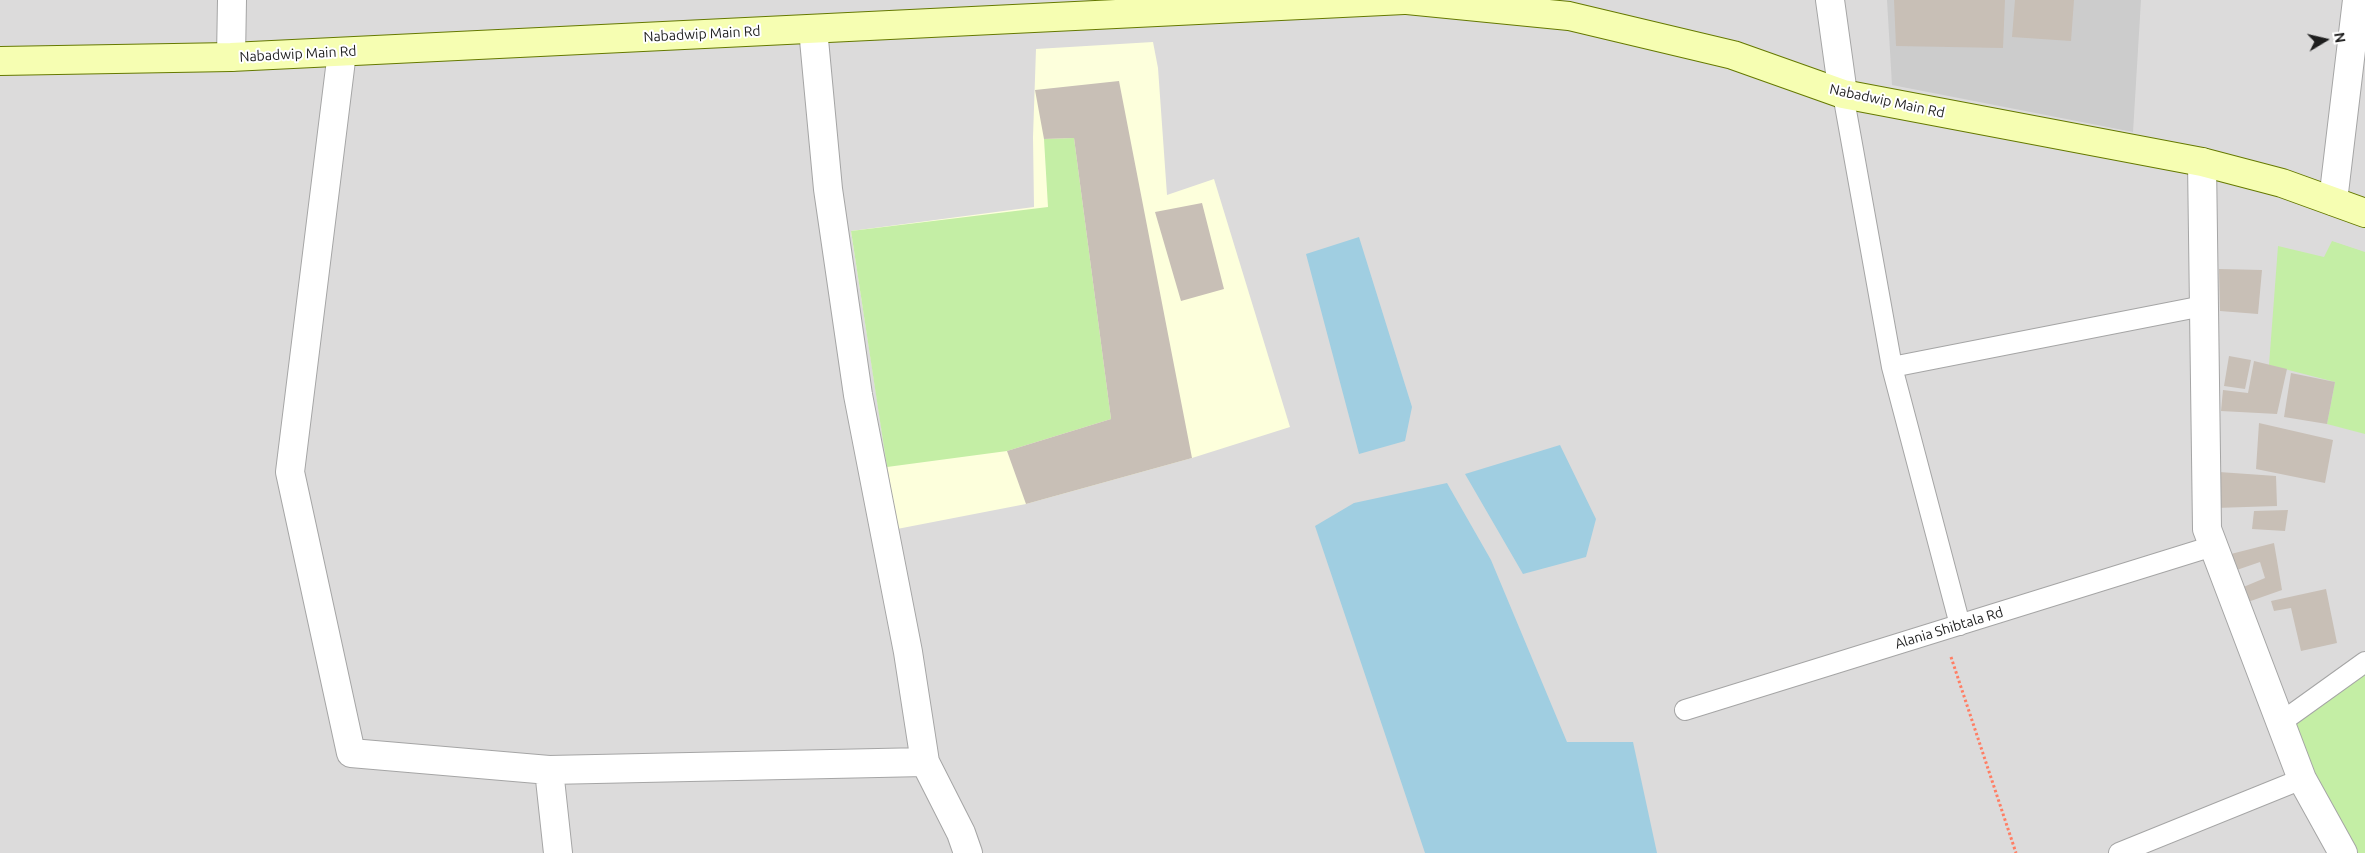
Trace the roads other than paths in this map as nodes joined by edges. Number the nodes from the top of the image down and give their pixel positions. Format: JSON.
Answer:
{"nodes":[{"id":1,"x":232,"y":0,"type":"edge"},
{"id":2,"x":1405,"y":0,"type":"edge"},
{"id":3,"x":1830,"y":0,"type":"edge"},
{"id":4,"x":2358,"y":0,"type":"edge"},
{"id":5,"x":1569,"y":8,"type":"edge"},
{"id":6,"x":813,"y":29,"type":"junction"},
{"id":7,"x":342,"y":52,"type":"junction"},
{"id":8,"x":231,"y":58,"type":"junction"},
{"id":9,"x":0,"y":61,"type":"edge"},
{"id":10,"x":1842,"y":94,"type":"junction"},
{"id":11,"x":2202,"y":162,"type":"junction"},
{"id":12,"x":2333,"y":201,"type":"junction"},
{"id":13,"x":2365,"y":213,"type":"edge"},
{"id":14,"x":2203,"y":306,"type":"junction"},
{"id":15,"x":1892,"y":367,"type":"junction"},
{"id":16,"x":2213,"y":546,"type":"junction"},
{"id":17,"x":1951,"y":628,"type":"junction"},
{"id":18,"x":2365,"y":662,"type":"edge"},
{"id":19,"x":1685,"y":710,"type":"dead end"},
{"id":20,"x":2280,"y":723,"type":"junction"},
{"id":21,"x":925,"y":762,"type":"junction"},
{"id":22,"x":549,"y":770,"type":"junction"},
{"id":23,"x":2302,"y":779,"type":"junction"},
{"id":24,"x":558,"y":853,"type":"edge"},
{"id":25,"x":968,"y":853,"type":"edge"},
{"id":26,"x":2118,"y":853,"type":"edge"},
{"id":27,"x":2343,"y":853,"type":"edge"}],
"edges":[{"from":1,"to":8,"type":"street"},
{"from":2,"to":5,"type":"street","name":"Nabadwip Main Rd"},
{"from":2,"to":6,"type":"street","name":"Nabadwip Main Rd"},
{"from":3,"to":10,"type":"street"},
{"from":4,"to":12,"type":"street"},
{"from":5,"to":10,"type":"street","name":"Nabadwip Main Rd"},
{"from":6,"to":7,"type":"street","name":"Nabadwip Main Rd"},
{"from":6,"to":21,"type":"street"},
{"from":7,"to":8,"type":"street","name":"Nabadwip Main Rd"},
{"from":7,"to":22,"type":"street"},
{"from":8,"to":9,"type":"street","name":"Nabadwip Main Rd"},
{"from":10,"to":11,"type":"street","name":"Nabadwip Main Rd"},
{"from":10,"to":15,"type":"lane"},
{"from":11,"to":12,"type":"street","name":"Nabadwip Main Rd"},
{"from":11,"to":14,"type":"street"},
{"from":12,"to":13,"type":"street","name":"Nabadwip Main Rd"},
{"from":14,"to":15,"type":"lane"},
{"from":14,"to":16,"type":"street"},
{"from":15,"to":17,"type":"lane"},
{"from":16,"to":17,"type":"lane","name":"Alania Shibtala Rd"},
{"from":16,"to":20,"type":"street"},
{"from":17,"to":19,"type":"lane","name":"Alania Shibtala Rd"},
{"from":18,"to":20,"type":"lane"},
{"from":20,"to":23,"type":"street"},
{"from":21,"to":22,"type":"street"},
{"from":21,"to":25,"type":"street"},
{"from":22,"to":24,"type":"street"},
{"from":23,"to":26,"type":"lane"},
{"from":23,"to":27,"type":"street"}]}
